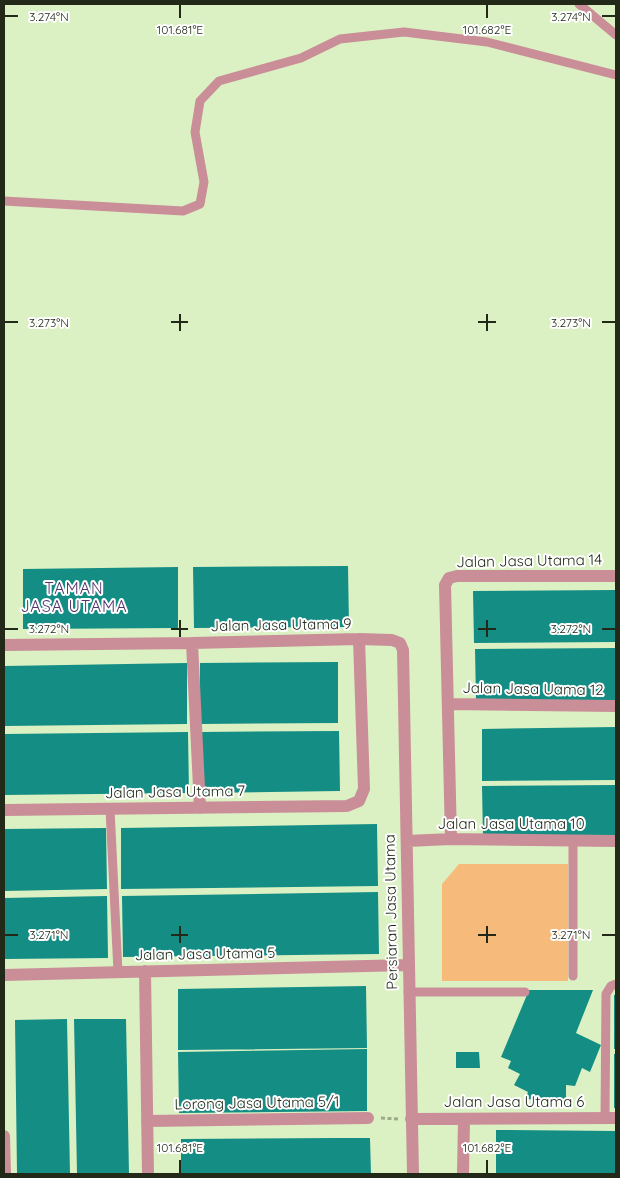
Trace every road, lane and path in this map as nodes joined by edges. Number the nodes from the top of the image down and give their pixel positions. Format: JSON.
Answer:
{"nodes":[{"id":1,"x":579,"y":4,"type":"edge"},
{"id":2,"x":616,"y":36,"type":"edge"},
{"id":3,"x":616,"y":75,"type":"edge"},
{"id":4,"x":4,"y":201,"type":"edge"},
{"id":5,"x":616,"y":576,"type":"edge"},
{"id":6,"x":359,"y":639,"type":"junction"},
{"id":7,"x":192,"y":643,"type":"junction"},
{"id":8,"x":4,"y":645,"type":"edge"},
{"id":9,"x":403,"y":650,"type":"joint"},
{"id":10,"x":449,"y":704,"type":"junction"},
{"id":11,"x":616,"y":706,"type":"edge"},
{"id":12,"x":200,"y":808,"type":"junction"},
{"id":13,"x":4,"y":810,"type":"edge"},
{"id":14,"x":110,"y":810,"type":"junction"},
{"id":15,"x":451,"y":840,"type":"junction"},
{"id":16,"x":573,"y":840,"type":"junction"},
{"id":17,"x":407,"y":841,"type":"junction"},
{"id":18,"x":616,"y":841,"type":"edge"},
{"id":19,"x":408,"y":965,"type":"junction"},
{"id":20,"x":145,"y":971,"type":"junction"},
{"id":21,"x":118,"y":972,"type":"junction"},
{"id":22,"x":4,"y":975,"type":"edge"},
{"id":23,"x":573,"y":976,"type":"dead end"},
{"id":24,"x":616,"y":984,"type":"edge"},
{"id":25,"x":408,"y":992,"type":"junction"},
{"id":26,"x":525,"y":992,"type":"dead end"},
{"id":27,"x":368,"y":1118,"type":"joint"},
{"id":28,"x":611,"y":1118,"type":"edge"},
{"id":29,"x":411,"y":1119,"type":"junction"},
{"id":30,"x":464,"y":1119,"type":"junction"},
{"id":31,"x":147,"y":1121,"type":"junction"},
{"id":32,"x":4,"y":1136,"type":"edge"},
{"id":33,"x":5,"y":1174,"type":"edge"},
{"id":34,"x":148,"y":1174,"type":"edge"},
{"id":35,"x":412,"y":1174,"type":"edge"},
{"id":36,"x":463,"y":1174,"type":"edge"}],
"edges":[{"from":1,"to":2,"type":"lane"},
{"from":3,"to":4,"type":"lane"},
{"from":5,"to":10,"type":"street","name":"Jalan Jasa Utama 14"},
{"from":6,"to":7,"type":"street","name":"Jalan Jasa Utama 9"},
{"from":6,"to":9,"type":"street","name":"Jalan Jasa Utama 9"},
{"from":6,"to":12,"type":"street","name":"Jalan Jasa Utama 7"},
{"from":7,"to":8,"type":"street","name":"Jalan Jasa Utama 9"},
{"from":7,"to":12,"type":"street"},
{"from":9,"to":17,"type":"street","name":"Persiaran Jasa Utama"},
{"from":10,"to":11,"type":"street","name":"Jalan Jasa Uama 12"},
{"from":10,"to":15,"type":"street"},
{"from":12,"to":14,"type":"street","name":"Jalan Jasa Utama 7"},
{"from":13,"to":14,"type":"street","name":"Jalan Jasa Utama 7"},
{"from":14,"to":21,"type":"lane"},
{"from":15,"to":16,"type":"street","name":"Jalan Jasa Utama 10"},
{"from":15,"to":17,"type":"street","name":"Jalan Jasa Utama 10"},
{"from":16,"to":18,"type":"street","name":"Jalan Jasa Utama 10"},
{"from":16,"to":23,"type":"lane"},
{"from":17,"to":19,"type":"street","name":"Persiaran Jasa Utama"},
{"from":19,"to":20,"type":"street","name":"Jalan Jasa Utama 5"},
{"from":19,"to":25,"type":"street","name":"Persiaran Jasa Utama"},
{"from":20,"to":21,"type":"street","name":"Jalan Jasa Utama 5"},
{"from":20,"to":31,"type":"street"},
{"from":21,"to":22,"type":"street","name":"Jalan Jasa Utama 5"},
{"from":24,"to":28,"type":"lane"},
{"from":25,"to":26,"type":"lane"},
{"from":25,"to":29,"type":"street","name":"Persiaran Jasa Utama"},
{"from":27,"to":29,"type":"path"},
{"from":27,"to":31,"type":"street","name":"Lorong Jasa Utama 5/1"},
{"from":28,"to":30,"type":"street","name":"Jalan Jasa Utama 6"},
{"from":29,"to":30,"type":"street","name":"Jalan Jasa Utama 6"},
{"from":29,"to":35,"type":"street","name":"Persiaran Jasa Utama"},
{"from":30,"to":36,"type":"street"},
{"from":31,"to":34,"type":"street"},
{"from":32,"to":33,"type":"street"}]}
